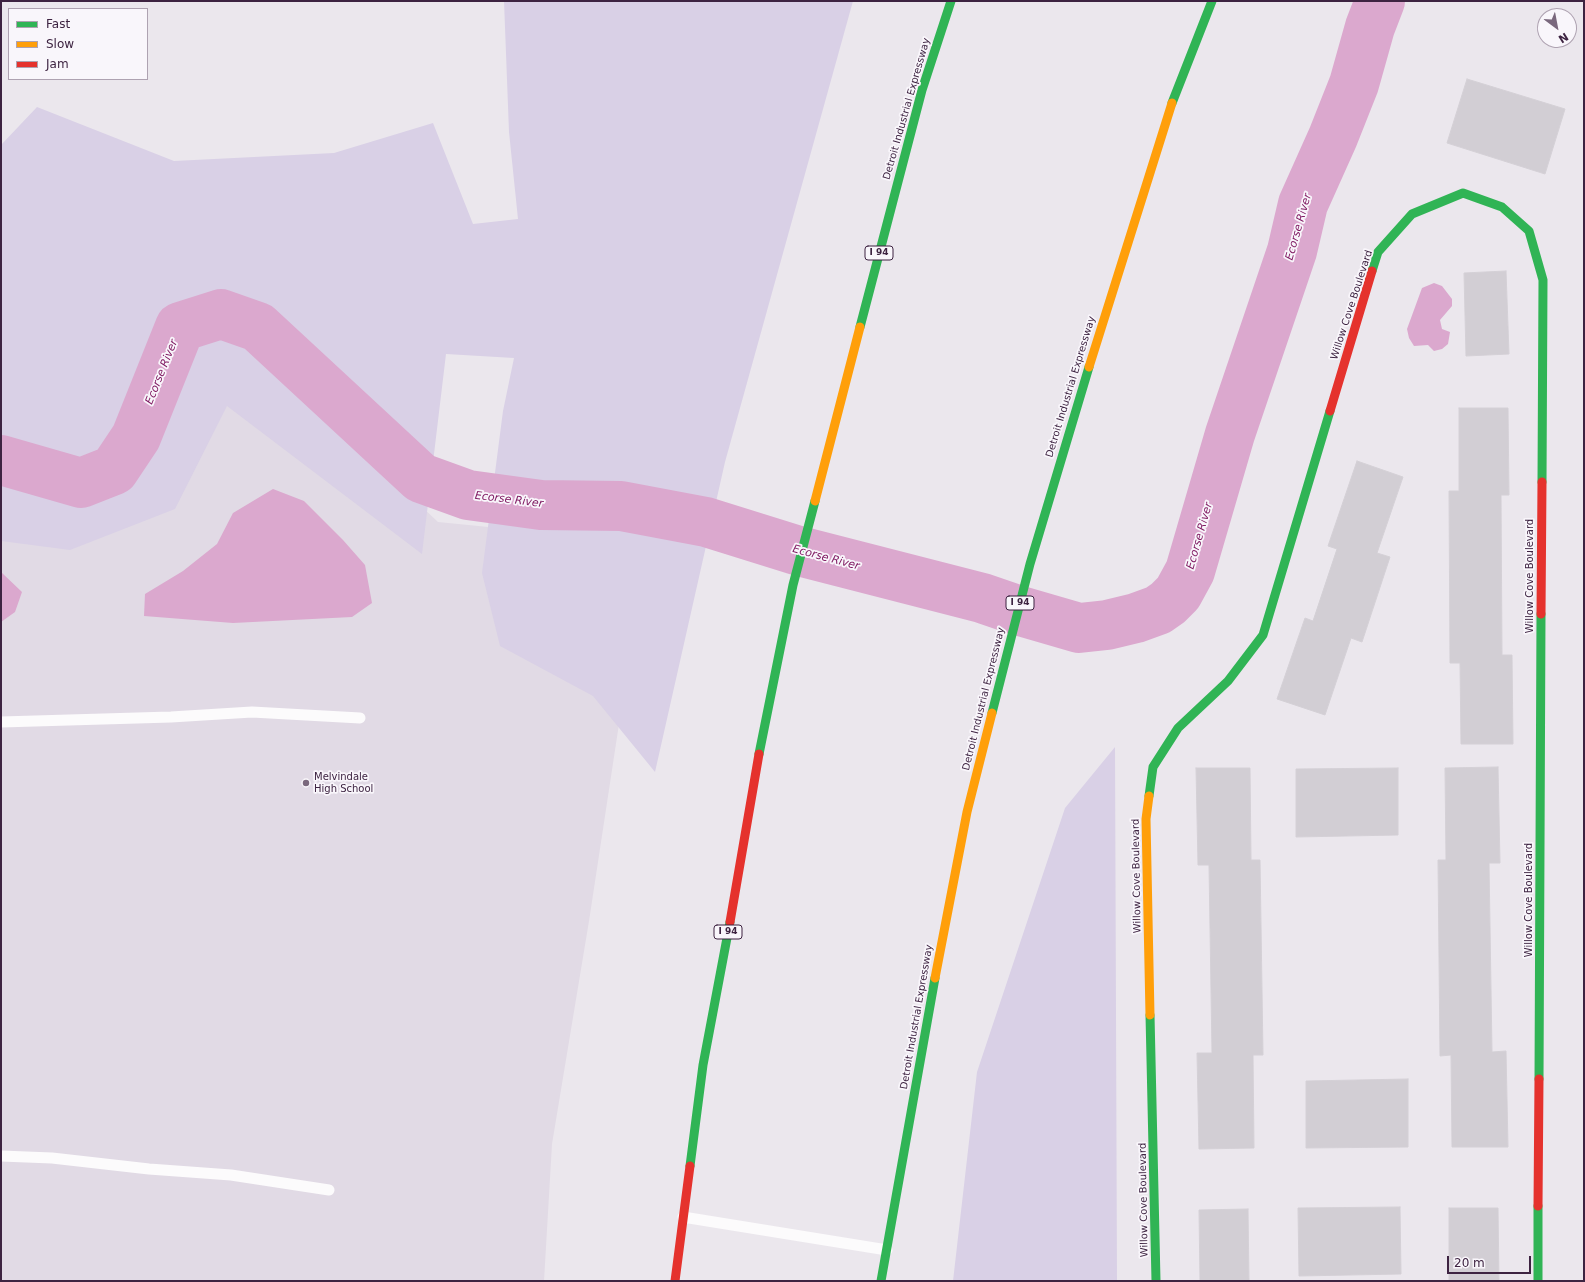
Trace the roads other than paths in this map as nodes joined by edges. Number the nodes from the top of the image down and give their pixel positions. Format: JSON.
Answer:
{"nodes":[{"id":1,"x":951,"y":1,"type":"edge"},
{"id":2,"x":1212,"y":1,"type":"edge"},
{"id":3,"x":360,"y":718,"type":"dead end"},
{"id":4,"x":1,"y":722,"type":"edge"},
{"id":5,"x":1,"y":1156,"type":"edge"},
{"id":6,"x":329,"y":1190,"type":"dead end"},
{"id":7,"x":683,"y":1217,"type":"junction"},
{"id":8,"x":887,"y":1250,"type":"junction"},
{"id":9,"x":675,"y":1281,"type":"edge"},
{"id":10,"x":881,"y":1281,"type":"edge"},
{"id":11,"x":1156,"y":1281,"type":"edge"},
{"id":12,"x":1538,"y":1281,"type":"edge"}],
"edges":[{"from":1,"to":7,"type":"main road","name":"Detroit Industrial Expressway","number":"I 94"},
{"from":2,"to":8,"type":"main road","name":"Detroit Industrial Expressway","number":"I 94"},
{"from":3,"to":4,"type":"lane"},
{"from":5,"to":6,"type":"lane"},
{"from":7,"to":8,"type":"lane"},
{"from":7,"to":9,"type":"main road","name":"Detroit Industrial Expressway","number":"I 94"},
{"from":8,"to":10,"type":"main road","name":"Detroit Industrial Expressway","number":"I 94"},
{"from":11,"to":12,"type":"main road","name":"Willow Cove Boulevard"}]}
